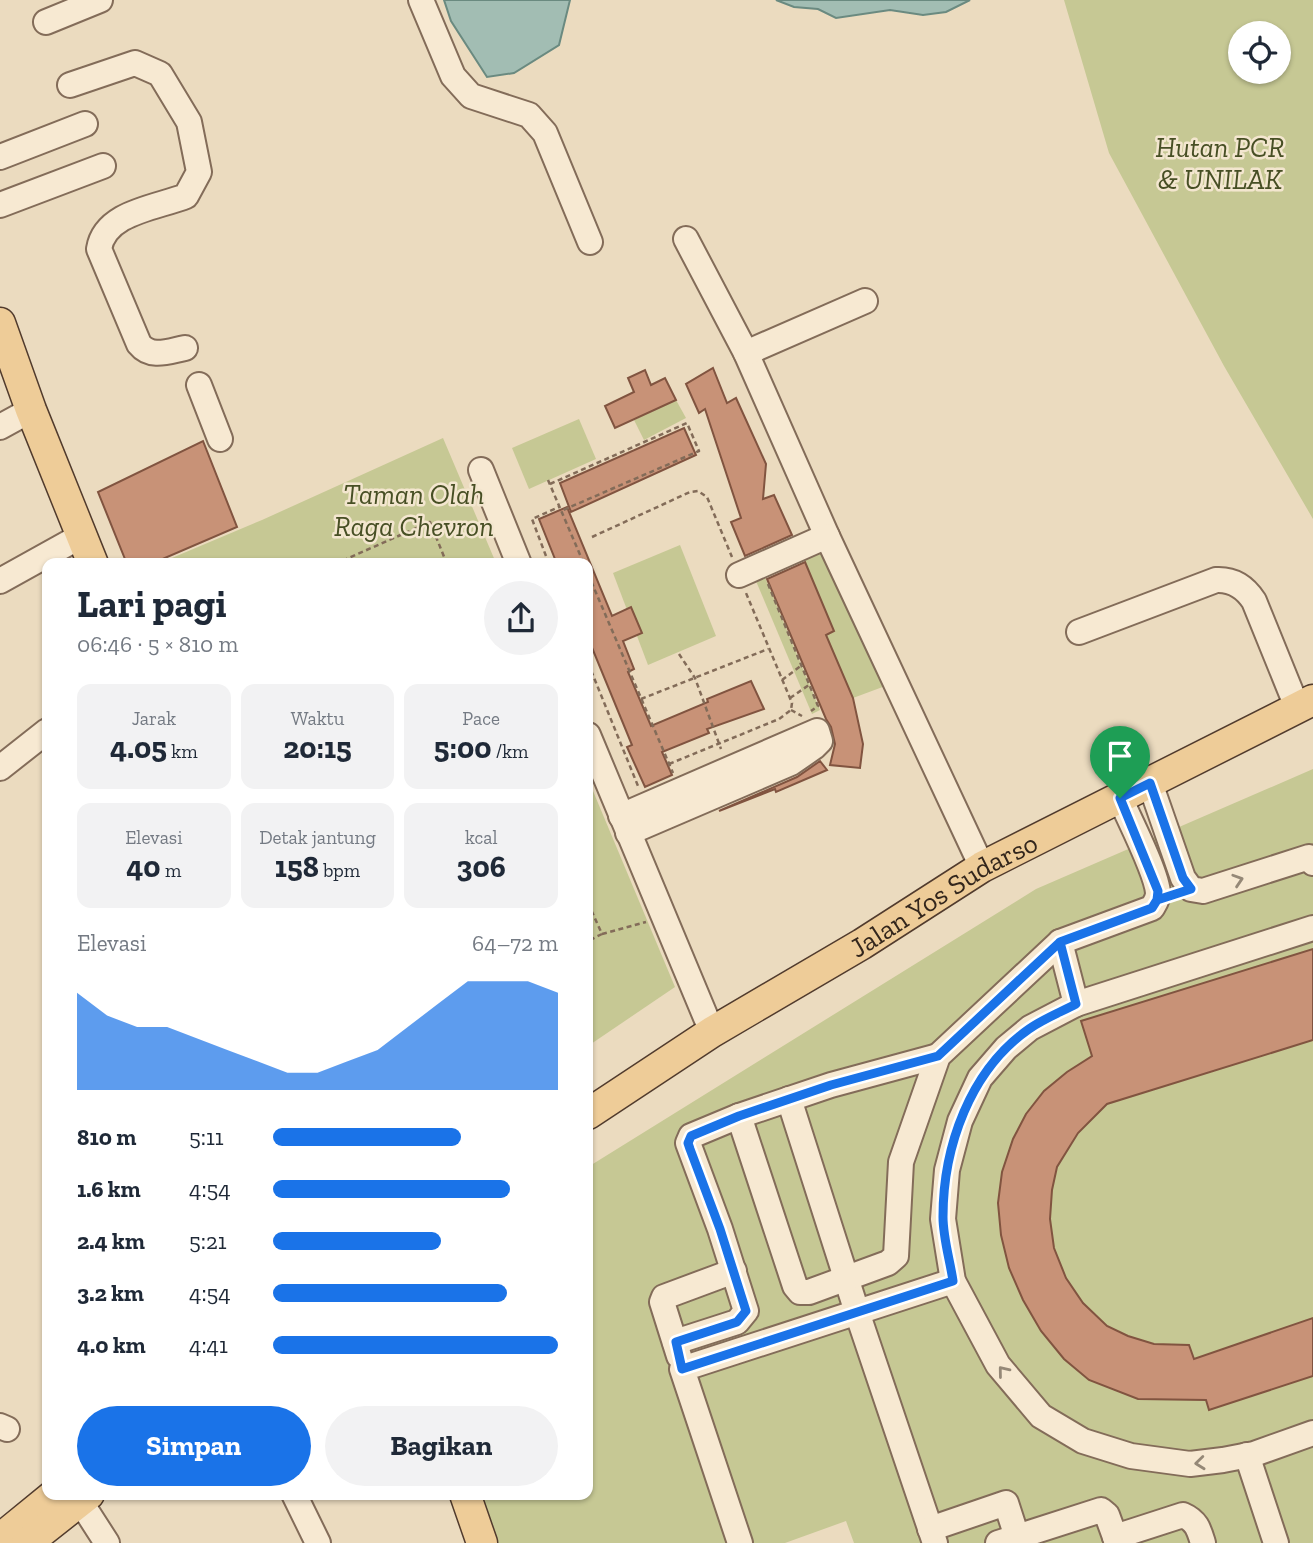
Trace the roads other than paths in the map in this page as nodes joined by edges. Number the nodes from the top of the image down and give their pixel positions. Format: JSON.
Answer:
{"nodes":[{"id":1,"x":100,"y":0,"type":"edge"},
{"id":2,"x":421,"y":0,"type":"edge"},
{"id":3,"x":46,"y":22,"type":"dead end"},
{"id":4,"x":70,"y":85,"type":"dead end"},
{"id":5,"x":85,"y":124,"type":"dead end"},
{"id":6,"x":0,"y":157,"type":"edge"},
{"id":7,"x":103,"y":166,"type":"dead end"},
{"id":8,"x":0,"y":205,"type":"edge"},
{"id":9,"x":686,"y":239,"type":"dead end"},
{"id":10,"x":590,"y":242,"type":"dead end"},
{"id":11,"x":865,"y":301,"type":"dead end"},
{"id":12,"x":0,"y":323,"type":"edge"},
{"id":13,"x":185,"y":348,"type":"dead end"},
{"id":14,"x":746,"y":353,"type":"junction"},
{"id":15,"x":199,"y":385,"type":"dead end"},
{"id":16,"x":31,"y":410,"type":"junction"},
{"id":17,"x":0,"y":427,"type":"edge"},
{"id":18,"x":220,"y":439,"type":"dead end"},
{"id":19,"x":481,"y":470,"type":"dead end"},
{"id":20,"x":81,"y":536,"type":"junction"},
{"id":21,"x":827,"y":536,"type":"junction"},
{"id":22,"x":90,"y":558,"type":"edge"},
{"id":23,"x":517,"y":558,"type":"edge"},
{"id":24,"x":749,"y":570,"type":"road end"},
{"id":25,"x":0,"y":581,"type":"edge"},
{"id":26,"x":1079,"y":632,"type":"dead end"},
{"id":27,"x":1305,"y":703,"type":"edge"},
{"id":28,"x":42,"y":735,"type":"edge"},
{"id":29,"x":593,"y":747,"type":"edge"},
{"id":30,"x":0,"y":768,"type":"edge"},
{"id":31,"x":1150,"y":783,"type":"junction"},
{"id":32,"x":1120,"y":798,"type":"junction"},
{"id":33,"x":624,"y":824,"type":"junction"},
{"id":34,"x":1312,"y":859,"type":"edge"},
{"id":35,"x":982,"y":867,"type":"junction"},
{"id":36,"x":1191,"y":889,"type":"junction"},
{"id":37,"x":1157,"y":900,"type":"junction"},
{"id":38,"x":1313,"y":928,"type":"edge"},
{"id":39,"x":1060,"y":942,"type":"junction"},
{"id":40,"x":1076,"y":1004,"type":"junction"},
{"id":41,"x":712,"y":1032,"type":"junction"},
{"id":42,"x":938,"y":1056,"type":"junction"},
{"id":43,"x":789,"y":1099,"type":"junction"},
{"id":44,"x":593,"y":1111,"type":"edge"},
{"id":45,"x":739,"y":1116,"type":"junction"},
{"id":46,"x":734,"y":1272,"type":"junction"},
{"id":47,"x":846,"y":1278,"type":"junction"},
{"id":48,"x":953,"y":1281,"type":"junction"},
{"id":49,"x":857,"y":1312,"type":"junction"},
{"id":50,"x":676,"y":1342,"type":"junction"},
{"id":51,"x":682,"y":1369,"type":"junction"},
{"id":52,"x":1313,"y":1433,"type":"edge"},
{"id":53,"x":1247,"y":1455,"type":"junction"},
{"id":54,"x":71,"y":1500,"type":"edge"},
{"id":55,"x":77,"y":1500,"type":"edge"},
{"id":56,"x":297,"y":1500,"type":"edge"},
{"id":57,"x":452,"y":1500,"type":"edge"},
{"id":58,"x":467,"y":1500,"type":"edge"},
{"id":59,"x":933,"y":1536,"type":"edge"},
{"id":60,"x":13,"y":1539,"type":"edge"},
{"id":61,"x":1008,"y":1540,"type":"edge"},
{"id":62,"x":1116,"y":1540,"type":"edge"},
{"id":63,"x":107,"y":1543,"type":"edge"},
{"id":64,"x":318,"y":1543,"type":"edge"},
{"id":65,"x":466,"y":1543,"type":"edge"},
{"id":66,"x":482,"y":1543,"type":"edge"},
{"id":67,"x":740,"y":1543,"type":"edge"},
{"id":68,"x":1203,"y":1543,"type":"edge"},
{"id":69,"x":1276,"y":1543,"type":"edge"}],
"edges":[{"from":1,"to":3,"type":"street"},
{"from":2,"to":10,"type":"street"},
{"from":4,"to":13,"type":"street"},
{"from":5,"to":6,"type":"street"},
{"from":7,"to":8,"type":"street"},
{"from":9,"to":14,"type":"street"},
{"from":11,"to":14,"type":"street"},
{"from":12,"to":16,"type":"main road"},
{"from":14,"to":21,"type":"street"},
{"from":15,"to":18,"type":"street"},
{"from":16,"to":17,"type":"street"},
{"from":16,"to":20,"type":"main road"},
{"from":19,"to":23,"type":"street"},
{"from":20,"to":22,"type":"main road"},
{"from":20,"to":25,"type":"street"},
{"from":21,"to":24,"type":"street"},
{"from":21,"to":35,"type":"street"},
{"from":26,"to":27,"type":"street"},
{"from":27,"to":31,"type":"main road","name":"Jalan Yos Sudarso"},
{"from":28,"to":30,"type":"street"},
{"from":29,"to":33,"type":"street"},
{"from":31,"to":32,"type":"main road","name":"Jalan Yos Sudarso"},
{"from":31,"to":36,"type":"street"},
{"from":32,"to":35,"type":"main road","name":"Jalan Yos Sudarso"},
{"from":32,"to":37,"type":"street"},
{"from":33,"to":33,"type":"street"},
{"from":33,"to":41,"type":"street"},
{"from":36,"to":34,"type":"street","one_way":true},
{"from":35,"to":41,"type":"main road","name":"Jalan Yos Sudarso"},
{"from":36,"to":37,"type":"street"},
{"from":37,"to":39,"type":"street"},
{"from":38,"to":40,"type":"street"},
{"from":39,"to":40,"type":"street"},
{"from":39,"to":42,"type":"street"},
{"from":40,"to":48,"type":"street"},
{"from":41,"to":44,"type":"main road","name":"Jalan Yos Sudarso"},
{"from":42,"to":43,"type":"street"},
{"from":42,"to":47,"type":"street"},
{"from":43,"to":45,"type":"street"},
{"from":43,"to":47,"type":"street"},
{"from":45,"to":46,"type":"street"},
{"from":45,"to":47,"type":"street"},
{"from":46,"to":50,"type":"street"},
{"from":46,"to":50,"type":"street"},
{"from":47,"to":49,"type":"street"},
{"from":48,"to":49,"type":"street"},
{"from":53,"to":48,"type":"street","one_way":true},
{"from":49,"to":51,"type":"street"},
{"from":49,"to":59,"type":"street"},
{"from":50,"to":51,"type":"street"},
{"from":51,"to":67,"type":"street"},
{"from":52,"to":53,"type":"street"},
{"from":53,"to":69,"type":"street"},
{"from":54,"to":60,"type":"main road"},
{"from":55,"to":63,"type":"street"},
{"from":56,"to":64,"type":"street"},
{"from":57,"to":65,"type":"main road"},
{"from":58,"to":66,"type":"main road"},
{"from":59,"to":61,"type":"street"},
{"from":61,"to":62,"type":"street"},
{"from":62,"to":68,"type":"street"}]}
